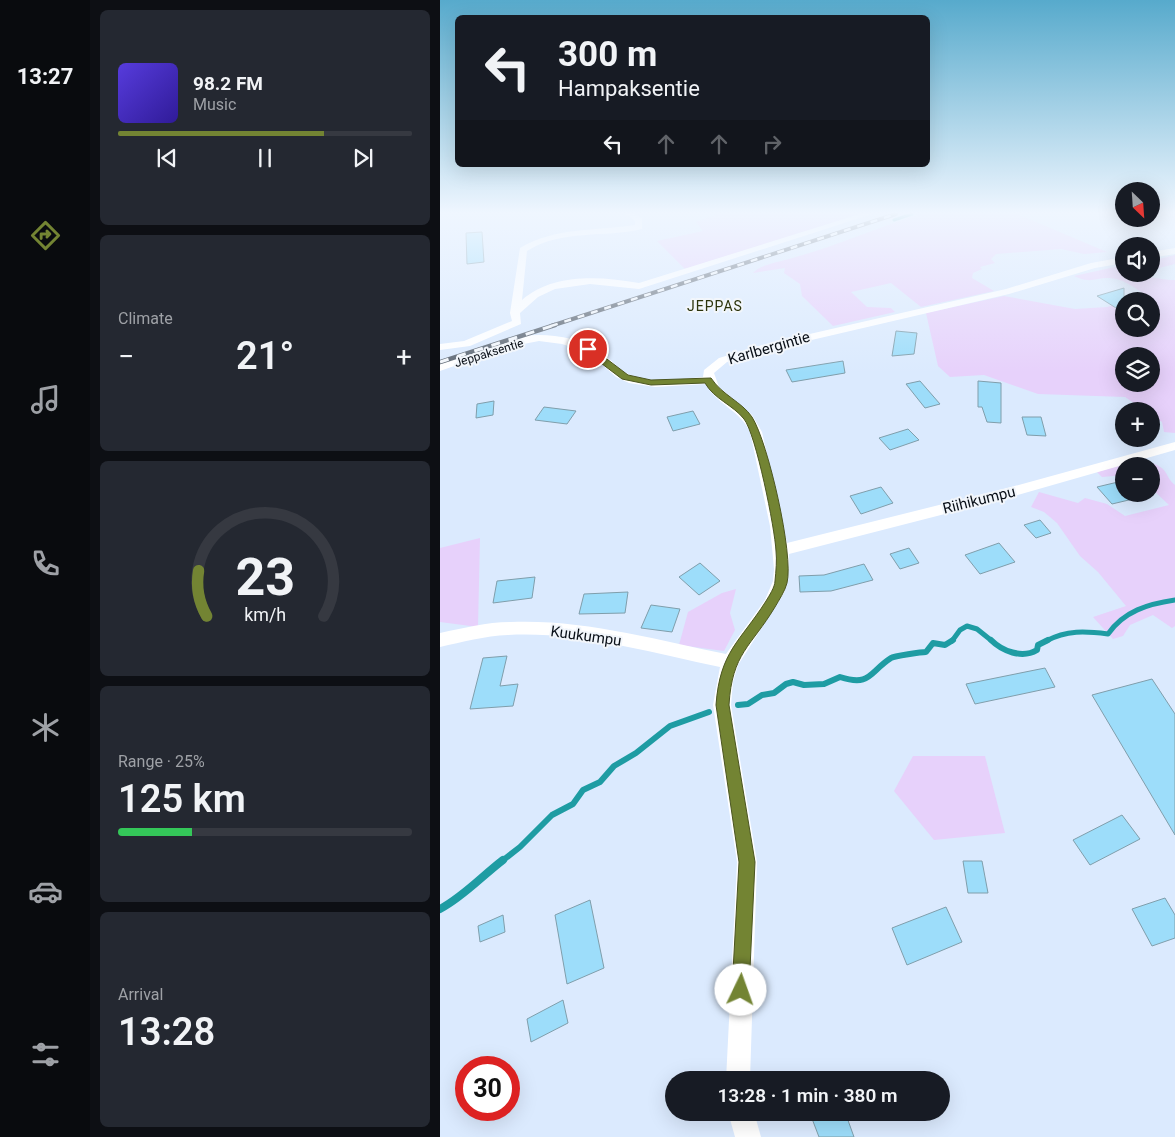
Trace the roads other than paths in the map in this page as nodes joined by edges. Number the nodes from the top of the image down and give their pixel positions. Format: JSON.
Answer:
{"nodes":[{"id":1,"x":521,"y":267,"type":"edge"},
{"id":2,"x":699,"y":267,"type":"edge"},
{"id":3,"x":1085,"y":267,"type":"edge"},
{"id":4,"x":516,"y":317,"type":"junction"},
{"id":5,"x":466,"y":344,"type":"junction"},
{"id":6,"x":440,"y":347,"type":"edge"},
{"id":7,"x":440,"y":354,"type":"edge"},
{"id":8,"x":440,"y":368,"type":"edge"},
{"id":9,"x":708,"y":380,"type":"junction"},
{"id":10,"x":1175,"y":446,"type":"edge"},
{"id":11,"x":782,"y":550,"type":"junction"},
{"id":12,"x":440,"y":640,"type":"edge"},
{"id":13,"x":730,"y":662,"type":"junction"},
{"id":14,"x":738,"y":1071,"type":"edge"},
{"id":15,"x":744,"y":1121,"type":"edge"},
{"id":16,"x":748,"y":1137,"type":"edge"}],
"edges":[{"from":1,"to":4,"type":"street"},
{"from":2,"to":4,"type":"street"},
{"from":3,"to":9,"type":"street","name":"Karlbergintie"},
{"from":4,"to":5,"type":"street"},
{"from":5,"to":6,"type":"street"},
{"from":5,"to":7,"type":"street"},
{"from":8,"to":9,"type":"street","name":"Jeppaksentie"},
{"from":9,"to":11,"type":"street"},
{"from":10,"to":11,"type":"street","name":"Riihikumpu"},
{"from":11,"to":13,"type":"street"},
{"from":12,"to":13,"type":"street","name":"Kuukumpu"},
{"from":13,"to":14,"type":"street"},
{"from":15,"to":16,"type":"street"}]}
